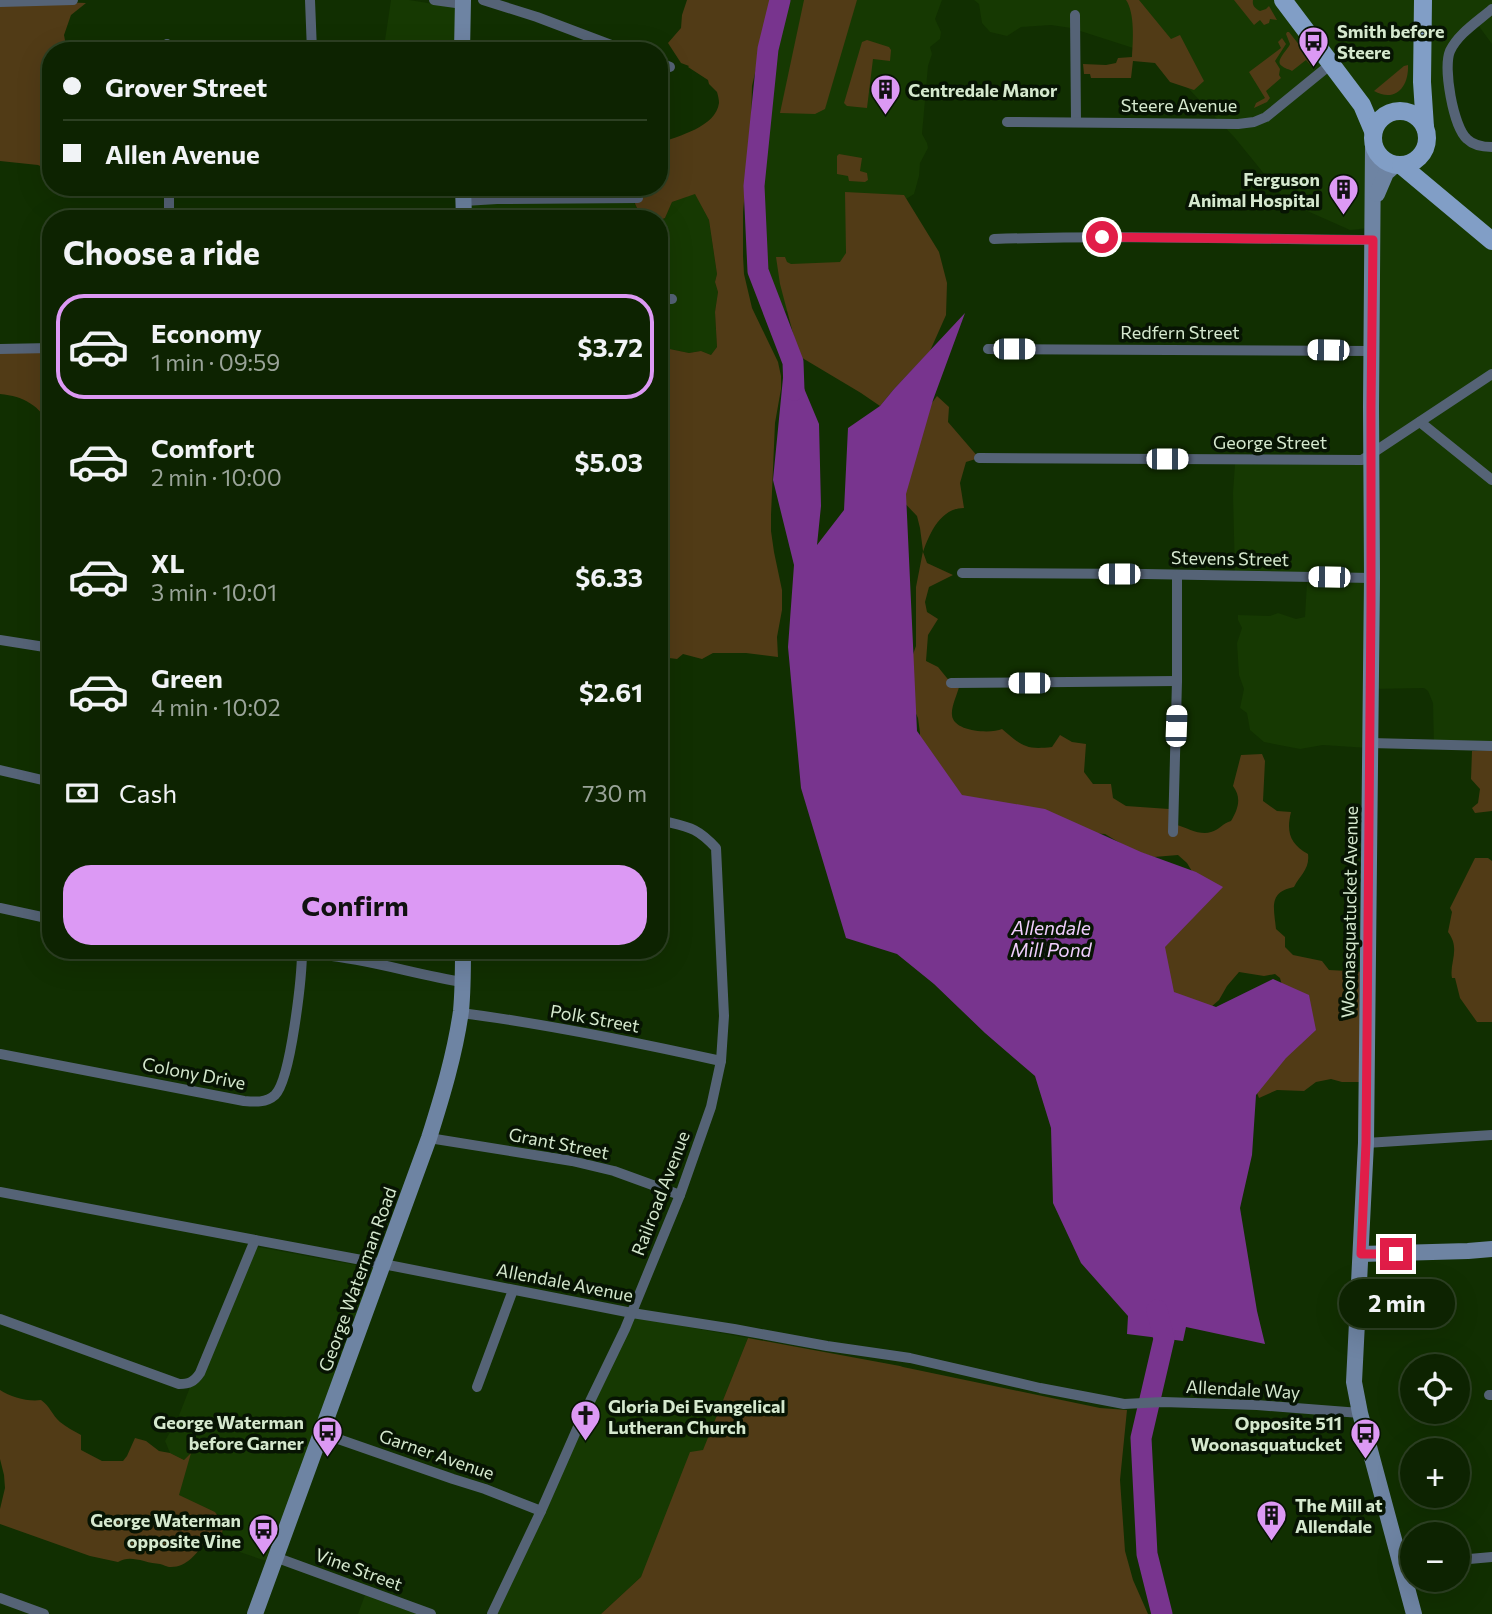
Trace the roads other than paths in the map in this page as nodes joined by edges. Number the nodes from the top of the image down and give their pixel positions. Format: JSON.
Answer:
{"nodes":[{"id":1,"x":73,"y":0,"type":"edge"},
{"id":2,"x":310,"y":0,"type":"edge"},
{"id":3,"x":434,"y":0,"type":"edge"},
{"id":4,"x":483,"y":0,"type":"edge"},
{"id":5,"x":1283,"y":0,"type":"edge"},
{"id":6,"x":1423,"y":0,"type":"edge"},
{"id":7,"x":0,"y":2,"type":"edge"},
{"id":8,"x":463,"y":2,"type":"edge"},
{"id":9,"x":1492,"y":9,"type":"edge"},
{"id":10,"x":1075,"y":15,"type":"dead end"},
{"id":11,"x":312,"y":42,"type":"edge"},
{"id":12,"x":462,"y":42,"type":"edge"},
{"id":13,"x":603,"y":42,"type":"edge"},
{"id":14,"x":1331,"y":64,"type":"junction"},
{"id":15,"x":1007,"y":122,"type":"dead end"},
{"id":16,"x":1076,"y":122,"type":"junction"},
{"id":17,"x":1425,"y":127,"type":"junction"},
{"id":18,"x":1373,"y":138,"type":"junction"},
{"id":19,"x":1426,"y":147,"type":"junction"},
{"id":20,"x":1488,"y":147,"type":"edge"},
{"id":21,"x":1398,"y":165,"type":"junction"},
{"id":22,"x":477,"y":196,"type":"edge"},
{"id":23,"x":638,"y":198,"type":"dead end"},
{"id":24,"x":1374,"y":203,"type":"junction"},
{"id":25,"x":1457,"y":211,"type":"junction"},
{"id":26,"x":994,"y":239,"type":"dead end"},
{"id":27,"x":1373,"y":240,"type":"junction"},
{"id":28,"x":1492,"y":241,"type":"edge"},
{"id":29,"x":668,"y":299,"type":"edge"},
{"id":30,"x":672,"y":299,"type":"dead end"},
{"id":31,"x":42,"y":348,"type":"edge"},
{"id":32,"x":0,"y":349,"type":"edge"},
{"id":33,"x":988,"y":349,"type":"dead end"},
{"id":34,"x":1371,"y":351,"type":"junction"},
{"id":35,"x":1492,"y":374,"type":"edge"},
{"id":36,"x":1420,"y":422,"type":"junction"},
{"id":37,"x":1372,"y":455,"type":"junction"},
{"id":38,"x":979,"y":458,"type":"dead end"},
{"id":39,"x":1492,"y":480,"type":"edge"},
{"id":40,"x":962,"y":573,"type":"dead end"},
{"id":41,"x":1177,"y":575,"type":"junction"},
{"id":42,"x":1372,"y":578,"type":"junction"},
{"id":43,"x":0,"y":640,"type":"edge"},
{"id":44,"x":42,"y":647,"type":"edge"},
{"id":45,"x":1177,"y":681,"type":"junction"},
{"id":46,"x":951,"y":683,"type":"dead end"},
{"id":47,"x":1370,"y":743,"type":"junction"},
{"id":48,"x":1492,"y":746,"type":"edge"},
{"id":49,"x":0,"y":769,"type":"edge"},
{"id":50,"x":42,"y":780,"type":"edge"},
{"id":51,"x":668,"y":822,"type":"edge"},
{"id":52,"x":1172,"y":832,"type":"dead end"},
{"id":53,"x":0,"y":908,"type":"edge"},
{"id":54,"x":42,"y":917,"type":"edge"},
{"id":55,"x":302,"y":959,"type":"edge"},
{"id":56,"x":343,"y":959,"type":"edge"},
{"id":57,"x":463,"y":959,"type":"edge"},
{"id":58,"x":463,"y":982,"type":"junction"},
{"id":59,"x":461,"y":1013,"type":"junction"},
{"id":60,"x":0,"y":1054,"type":"edge"},
{"id":61,"x":721,"y":1061,"type":"junction"},
{"id":62,"x":1492,"y":1135,"type":"edge"},
{"id":63,"x":429,"y":1138,"type":"junction"},
{"id":64,"x":1366,"y":1143,"type":"junction"},
{"id":65,"x":0,"y":1192,"type":"edge"},
{"id":66,"x":680,"y":1195,"type":"junction"},
{"id":67,"x":255,"y":1240,"type":"junction"},
{"id":68,"x":1492,"y":1249,"type":"edge"},
{"id":69,"x":1361,"y":1254,"type":"junction"},
{"id":70,"x":383,"y":1264,"type":"junction"},
{"id":71,"x":513,"y":1290,"type":"junction"},
{"id":72,"x":632,"y":1313,"type":"junction"},
{"id":73,"x":0,"y":1319,"type":"edge"},
{"id":74,"x":477,"y":1387,"type":"dead end"},
{"id":75,"x":1124,"y":1404,"type":"joint"},
{"id":76,"x":1360,"y":1413,"type":"junction"},
{"id":77,"x":321,"y":1433,"type":"junction"},
{"id":78,"x":541,"y":1511,"type":"junction"},
{"id":79,"x":1400,"y":1544,"type":"edge"},
{"id":80,"x":275,"y":1557,"type":"junction"},
{"id":81,"x":1492,"y":1557,"type":"edge"},
{"id":82,"x":1470,"y":1559,"type":"edge"},
{"id":83,"x":1411,"y":1592,"type":"edge"},
{"id":84,"x":0,"y":1598,"type":"edge"},
{"id":85,"x":44,"y":1614,"type":"edge"},
{"id":86,"x":255,"y":1614,"type":"edge"},
{"id":87,"x":431,"y":1614,"type":"edge"},
{"id":88,"x":492,"y":1614,"type":"edge"},
{"id":89,"x":1414,"y":1614,"type":"edge"}],
"edges":[{"from":1,"to":7,"type":"street"},
{"from":2,"to":11,"type":"street"},
{"from":3,"to":8,"type":"street"},
{"from":4,"to":13,"type":"street"},
{"from":5,"to":14,"type":"main road"},
{"from":6,"to":17,"type":"main road"},
{"from":8,"to":12,"type":"street"},
{"from":9,"to":20,"type":"street"},
{"from":10,"to":16,"type":"street"},
{"from":14,"to":16,"type":"street","name":"Steere Avenue"},
{"from":14,"to":18,"type":"main road"},
{"from":15,"to":16,"type":"street","name":"Steere Avenue"},
{"from":17,"to":18,"type":"main road"},
{"from":17,"to":19,"type":"main road"},
{"from":18,"to":21,"type":"main road"},
{"from":18,"to":24,"type":"street","name":"Woonasquatucket Avenue"},
{"from":19,"to":21,"type":"main road"},
{"from":19,"to":25,"type":"main road"},
{"from":21,"to":24,"type":"street","name":"Woonasquatucket Avenue"},
{"from":21,"to":25,"type":"main road"},
{"from":22,"to":23,"type":"street"},
{"from":24,"to":27,"type":"street","name":"Woonasquatucket Avenue"},
{"from":25,"to":28,"type":"main road"},
{"from":26,"to":27,"type":"street"},
{"from":27,"to":34,"type":"street","name":"Woonasquatucket Avenue"},
{"from":29,"to":30,"type":"street"},
{"from":31,"to":32,"type":"street"},
{"from":33,"to":34,"type":"street","name":"Redfern Street"},
{"from":34,"to":37,"type":"street","name":"Woonasquatucket Avenue"},
{"from":35,"to":36,"type":"street","name":"George Street"},
{"from":36,"to":37,"type":"street","name":"George Street"},
{"from":36,"to":39,"type":"street"},
{"from":37,"to":38,"type":"street","name":"George Street"},
{"from":37,"to":42,"type":"street","name":"Woonasquatucket Avenue"},
{"from":40,"to":41,"type":"street","name":"Stevens Street"},
{"from":41,"to":42,"type":"street","name":"Stevens Street"},
{"from":41,"to":45,"type":"street"},
{"from":42,"to":47,"type":"street","name":"Woonasquatucket Avenue"},
{"from":43,"to":44,"type":"street"},
{"from":45,"to":46,"type":"street"},
{"from":45,"to":52,"type":"street"},
{"from":47,"to":48,"type":"street"},
{"from":47,"to":64,"type":"street","name":"Woonasquatucket Avenue"},
{"from":49,"to":50,"type":"street"},
{"from":51,"to":61,"type":"street","name":"Railroad Avenue"},
{"from":53,"to":54,"type":"street"},
{"from":55,"to":60,"type":"street","name":"Colony Drive"},
{"from":56,"to":58,"type":"street"},
{"from":57,"to":58,"type":"street","name":"George Waterman Road"},
{"from":58,"to":59,"type":"street","name":"George Waterman Road"},
{"from":59,"to":61,"type":"street","name":"Polk Street"},
{"from":59,"to":63,"type":"street","name":"George Waterman Road"},
{"from":61,"to":66,"type":"street","name":"Railroad Avenue"},
{"from":62,"to":64,"type":"street"},
{"from":63,"to":66,"type":"street","name":"Grant Street"},
{"from":63,"to":70,"type":"street","name":"George Waterman Road"},
{"from":64,"to":69,"type":"street","name":"Woonasquatucket Avenue"},
{"from":65,"to":67,"type":"street","name":"Allendale Avenue"},
{"from":66,"to":72,"type":"street","name":"Railroad Avenue"},
{"from":67,"to":70,"type":"street","name":"Allendale Avenue"},
{"from":67,"to":73,"type":"street"},
{"from":68,"to":69,"type":"street"},
{"from":69,"to":76,"type":"street","name":"Woonasquatucket Avenue"},
{"from":70,"to":71,"type":"street","name":"Allendale Avenue"},
{"from":70,"to":77,"type":"street","name":"George Waterman Road"},
{"from":71,"to":72,"type":"street","name":"Allendale Avenue"},
{"from":71,"to":74,"type":"street"},
{"from":72,"to":75,"type":"street","name":"Allendale Avenue"},
{"from":72,"to":78,"type":"street","name":"Railroad Avenue"},
{"from":75,"to":76,"type":"street","name":"Allendale Way"},
{"from":76,"to":79,"type":"street","name":"Woonasquatucket Avenue"},
{"from":77,"to":78,"type":"street","name":"Garner Avenue"},
{"from":77,"to":80,"type":"street","name":"George Waterman Road"},
{"from":78,"to":88,"type":"street","name":"Railroad Avenue"},
{"from":80,"to":86,"type":"street","name":"George Waterman Road"},
{"from":80,"to":87,"type":"street","name":"Vine Street"},
{"from":81,"to":82,"type":"street"},
{"from":83,"to":89,"type":"street","name":"Woonasquatucket Avenue"},
{"from":84,"to":85,"type":"street"}]}
